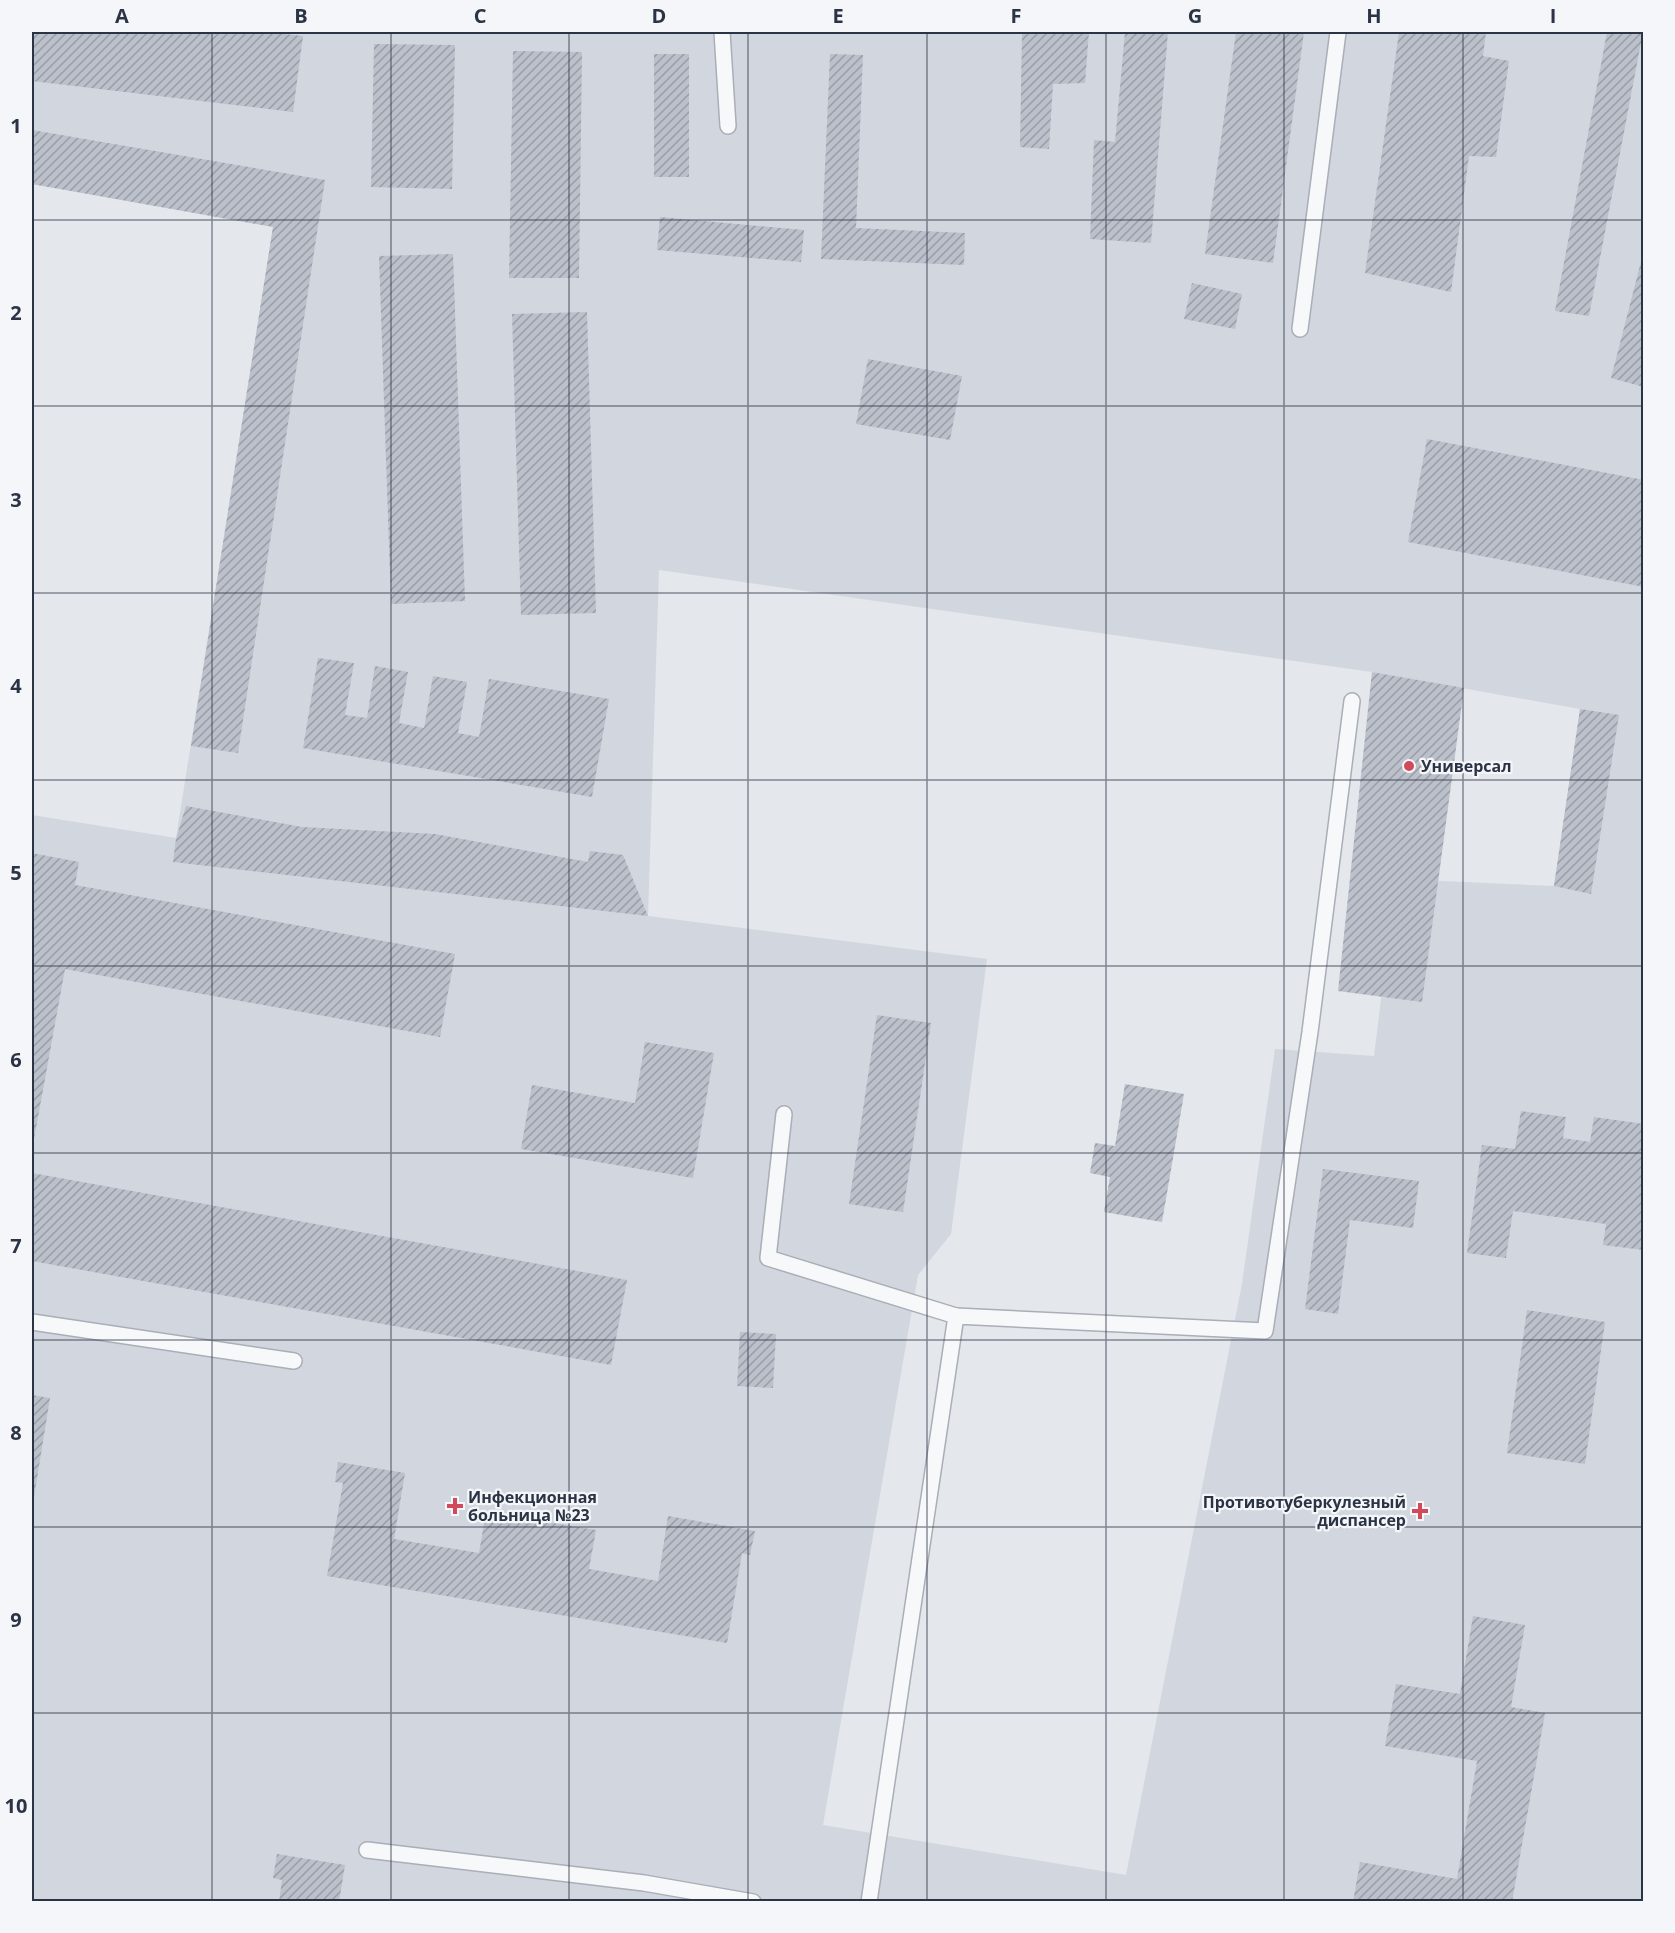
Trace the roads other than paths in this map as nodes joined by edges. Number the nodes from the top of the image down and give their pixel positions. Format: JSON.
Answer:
{"nodes":[{"id":1,"x":722,"y":32,"type":"edge"},
{"id":2,"x":1338,"y":32,"type":"edge"},
{"id":3,"x":728,"y":126,"type":"dead end"},
{"id":4,"x":1300,"y":329,"type":"dead end"},
{"id":5,"x":1352,"y":701,"type":"dead end"},
{"id":6,"x":784,"y":1114,"type":"dead end"},
{"id":7,"x":956,"y":1316,"type":"junction"},
{"id":8,"x":32,"y":1322,"type":"edge"},
{"id":9,"x":294,"y":1361,"type":"dead end"},
{"id":10,"x":367,"y":1850,"type":"dead end"},
{"id":11,"x":753,"y":1902,"type":"edge"},
{"id":12,"x":869,"y":1902,"type":"edge"}],
"edges":[{"from":1,"to":3,"type":"lane"},
{"from":2,"to":4,"type":"lane"},
{"from":5,"to":7,"type":"lane"},
{"from":6,"to":7,"type":"lane"},
{"from":7,"to":12,"type":"lane"},
{"from":8,"to":9,"type":"lane"},
{"from":10,"to":11,"type":"lane"}]}
